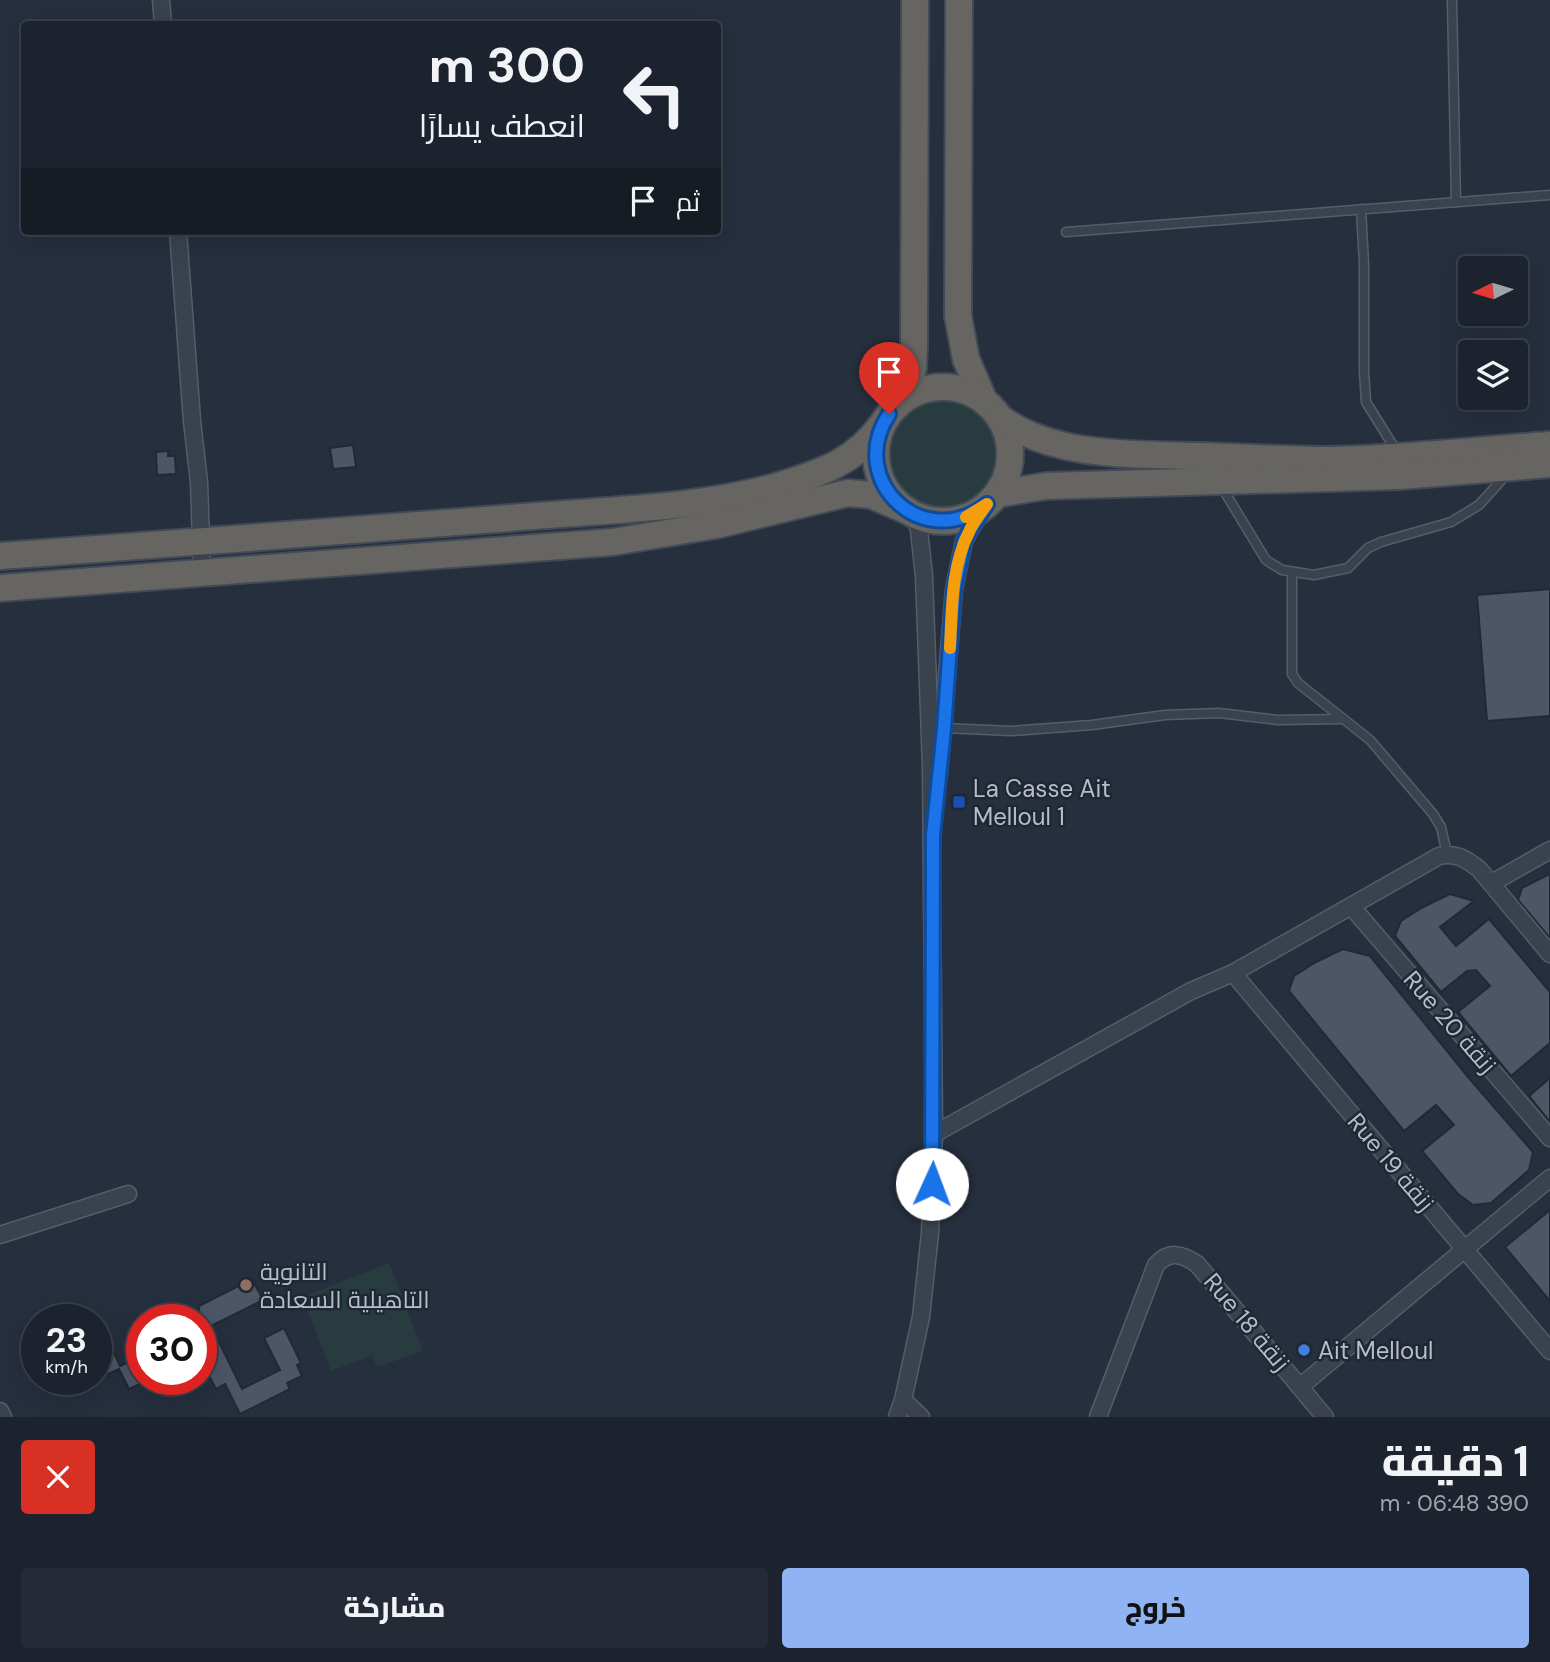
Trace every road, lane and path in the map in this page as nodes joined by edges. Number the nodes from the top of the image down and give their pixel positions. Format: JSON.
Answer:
{"nodes":[{"id":1,"x":161,"y":0,"type":"edge"},
{"id":2,"x":915,"y":0,"type":"edge"},
{"id":3,"x":959,"y":0,"type":"edge"},
{"id":4,"x":1452,"y":0,"type":"edge"},
{"id":5,"x":163,"y":21,"type":"edge"},
{"id":6,"x":1550,"y":195,"type":"edge"},
{"id":7,"x":1456,"y":202,"type":"junction"},
{"id":8,"x":1360,"y":209,"type":"junction"},
{"id":9,"x":1066,"y":232,"type":"dead end"},
{"id":10,"x":178,"y":235,"type":"edge"},
{"id":11,"x":902,"y":400,"type":"junction"},
{"id":12,"x":992,"y":409,"type":"junction"},
{"id":13,"x":884,"y":422,"type":"junction"},
{"id":14,"x":1550,"y":445,"type":"edge"},
{"id":15,"x":1399,"y":455,"type":"junction"},
{"id":16,"x":1550,"y":464,"type":"edge"},
{"id":17,"x":1514,"y":467,"type":"junction"},
{"id":18,"x":1218,"y":480,"type":"junction"},
{"id":19,"x":992,"y":499,"type":"junction"},
{"id":20,"x":910,"y":512,"type":"junction"},
{"id":21,"x":200,"y":541,"type":"junction"},
{"id":22,"x":0,"y":556,"type":"edge"},
{"id":23,"x":202,"y":572,"type":"junction"},
{"id":24,"x":1292,"y":572,"type":"junction"},
{"id":25,"x":0,"y":588,"type":"edge"},
{"id":26,"x":1343,"y":719,"type":"junction"},
{"id":27,"x":944,"y":729,"type":"junction"},
{"id":28,"x":933,"y":835,"type":"junction"},
{"id":29,"x":1550,"y":850,"type":"edge"},
{"id":30,"x":1447,"y":854,"type":"junction"},
{"id":31,"x":1492,"y":883,"type":"junction"},
{"id":32,"x":1351,"y":906,"type":"junction"},
{"id":33,"x":1550,"y":954,"type":"edge"},
{"id":34,"x":1233,"y":973,"type":"junction"},
{"id":35,"x":934,"y":1134,"type":"junction"},
{"id":36,"x":1550,"y":1138,"type":"edge"},
{"id":37,"x":1550,"y":1178,"type":"edge"},
{"id":38,"x":128,"y":1195,"type":"dead end"},
{"id":39,"x":0,"y":1235,"type":"edge"},
{"id":40,"x":1464,"y":1249,"type":"junction"},
{"id":41,"x":1550,"y":1351,"type":"edge"},
{"id":42,"x":1301,"y":1386,"type":"junction"},
{"id":43,"x":903,"y":1400,"type":"junction"},
{"id":44,"x":0,"y":1411,"type":"edge"},
{"id":45,"x":3,"y":1417,"type":"edge"},
{"id":46,"x":897,"y":1417,"type":"edge"},
{"id":47,"x":921,"y":1417,"type":"edge"},
{"id":48,"x":1098,"y":1417,"type":"edge"},
{"id":49,"x":1325,"y":1417,"type":"edge"}],
"edges":[{"from":1,"to":5,"type":"street"},
{"from":2,"to":11,"type":"highway"},
{"from":3,"to":12,"type":"highway"},
{"from":4,"to":7,"type":"lane"},
{"from":6,"to":7,"type":"lane"},
{"from":7,"to":8,"type":"lane"},
{"from":8,"to":9,"type":"lane"},
{"from":8,"to":15,"type":"lane"},
{"from":10,"to":21,"type":"street"},
{"from":11,"to":12,"type":"highway"},
{"from":11,"to":13,"type":"highway"},
{"from":12,"to":15,"type":"highway"},
{"from":12,"to":19,"type":"highway"},
{"from":13,"to":20,"type":"highway"},
{"from":13,"to":21,"type":"highway"},
{"from":14,"to":15,"type":"highway"},
{"from":16,"to":17,"type":"highway"},
{"from":17,"to":18,"type":"highway"},
{"from":17,"to":24,"type":"lane"},
{"from":18,"to":19,"type":"highway"},
{"from":18,"to":24,"type":"lane"},
{"from":19,"to":20,"type":"highway"},
{"from":19,"to":27,"type":"street"},
{"from":20,"to":23,"type":"highway"},
{"from":20,"to":28,"type":"street"},
{"from":21,"to":22,"type":"highway"},
{"from":21,"to":23,"type":"street"},
{"from":23,"to":25,"type":"highway"},
{"from":24,"to":26,"type":"lane"},
{"from":26,"to":27,"type":"lane"},
{"from":26,"to":30,"type":"lane"},
{"from":27,"to":28,"type":"street"},
{"from":28,"to":35,"type":"street"},
{"from":29,"to":31,"type":"street"},
{"from":30,"to":31,"type":"street"},
{"from":30,"to":32,"type":"street"},
{"from":31,"to":33,"type":"street"},
{"from":32,"to":34,"type":"street"},
{"from":32,"to":36,"type":"street","name":"Rue 20 زنقة"},
{"from":34,"to":35,"type":"street"},
{"from":34,"to":40,"type":"street","name":"Rue 19 زنقة"},
{"from":35,"to":43,"type":"street"},
{"from":37,"to":40,"type":"street"},
{"from":38,"to":39,"type":"street"},
{"from":40,"to":41,"type":"street","name":"Rue 19 زنقة"},
{"from":40,"to":42,"type":"street"},
{"from":42,"to":48,"type":"street","name":"Rue 18 زنقة"},
{"from":42,"to":49,"type":"street","name":"Rue 18 زنقة"},
{"from":43,"to":46,"type":"street"},
{"from":43,"to":47,"type":"street"},
{"from":44,"to":45,"type":"street"}]}
